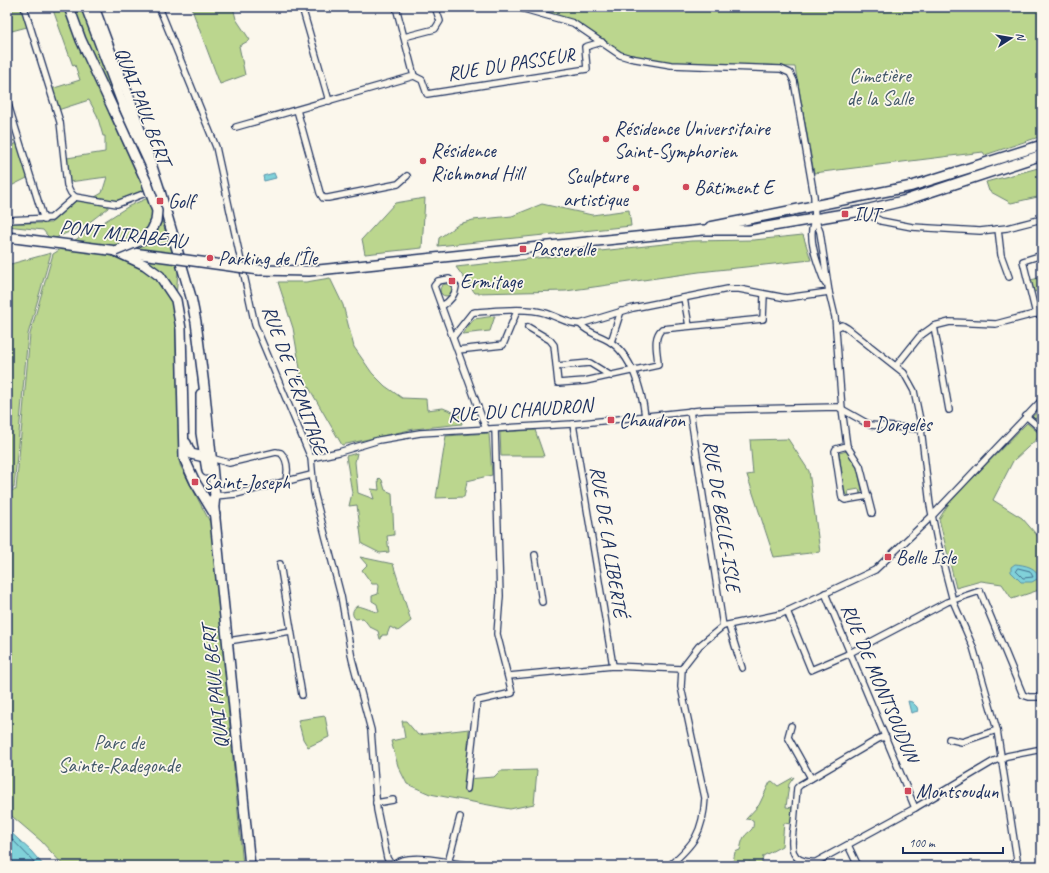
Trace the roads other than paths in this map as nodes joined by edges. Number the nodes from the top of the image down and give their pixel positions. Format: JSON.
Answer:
{"nodes":[{"id":1,"x":24,"y":7,"type":"edge"},
{"id":2,"x":69,"y":7,"type":"edge"},
{"id":3,"x":86,"y":7,"type":"edge"},
{"id":4,"x":94,"y":7,"type":"edge"},
{"id":5,"x":159,"y":7,"type":"edge"},
{"id":6,"x":302,"y":7,"type":"edge"},
{"id":7,"x":396,"y":7,"type":"edge"},
{"id":8,"x":435,"y":7,"type":"edge"},
{"id":9,"x":517,"y":7,"type":"edge"},
{"id":10,"x":404,"y":37,"type":"junction"},
{"id":11,"x":602,"y":42,"type":"junction"},
{"id":12,"x":414,"y":76,"type":"junction"},
{"id":13,"x":7,"y":101,"type":"edge"},
{"id":14,"x":329,"y":101,"type":"junction"},
{"id":15,"x":297,"y":110,"type":"junction"},
{"id":16,"x":236,"y":127,"type":"dead end"},
{"id":17,"x":1042,"y":145,"type":"edge"},
{"id":18,"x":1042,"y":155,"type":"edge"},
{"id":19,"x":407,"y":176,"type":"dead end"},
{"id":20,"x":157,"y":188,"type":"junction"},
{"id":21,"x":75,"y":197,"type":"junction"},
{"id":22,"x":815,"y":206,"type":"junction"},
{"id":23,"x":861,"y":211,"type":"junction"},
{"id":24,"x":815,"y":219,"type":"junction"},
{"id":25,"x":1042,"y":219,"type":"edge"},
{"id":26,"x":7,"y":220,"type":"edge"},
{"id":27,"x":44,"y":220,"type":"junction"},
{"id":28,"x":998,"y":229,"type":"junction"},
{"id":29,"x":703,"y":230,"type":"junction"},
{"id":30,"x":7,"y":236,"type":"edge"},
{"id":31,"x":115,"y":251,"type":"junction"},
{"id":32,"x":1042,"y":255,"type":"edge"},
{"id":33,"x":1009,"y":277,"type":"dead end"},
{"id":34,"x":829,"y":292,"type":"junction"},
{"id":35,"x":764,"y":294,"type":"junction"},
{"id":36,"x":684,"y":298,"type":"junction"},
{"id":37,"x":442,"y":306,"type":"junction"},
{"id":38,"x":833,"y":308,"type":"junction"},
{"id":39,"x":517,"y":311,"type":"junction"},
{"id":40,"x":621,"y":311,"type":"junction"},
{"id":41,"x":1039,"y":313,"type":"edge"},
{"id":42,"x":580,"y":324,"type":"junction"},
{"id":43,"x":689,"y":326,"type":"junction"},
{"id":44,"x":934,"y":326,"type":"junction"},
{"id":45,"x":528,"y":327,"type":"dead end"},
{"id":46,"x":836,"y":328,"type":"junction"},
{"id":47,"x":848,"y":328,"type":"junction"},
{"id":48,"x":453,"y":337,"type":"junction"},
{"id":49,"x":611,"y":342,"type":"junction"},
{"id":50,"x":458,"y":350,"type":"junction"},
{"id":51,"x":557,"y":366,"type":"junction"},
{"id":52,"x":896,"y":366,"type":"junction"},
{"id":53,"x":632,"y":372,"type":"junction"},
{"id":54,"x":611,"y":376,"type":"junction"},
{"id":55,"x":1042,"y":400,"type":"edge"},
{"id":56,"x":842,"y":410,"type":"junction"},
{"id":57,"x":949,"y":410,"type":"dead end"},
{"id":58,"x":690,"y":411,"type":"junction"},
{"id":59,"x":645,"y":416,"type":"junction"},
{"id":60,"x":1026,"y":416,"type":"junction"},
{"id":61,"x":183,"y":418,"type":"junction"},
{"id":62,"x":573,"y":424,"type":"junction"},
{"id":63,"x":486,"y":429,"type":"junction"},
{"id":64,"x":495,"y":429,"type":"junction"},
{"id":65,"x":921,"y":430,"type":"junction"},
{"id":66,"x":1042,"y":430,"type":"edge"},
{"id":67,"x":847,"y":446,"type":"junction"},
{"id":68,"x":208,"y":458,"type":"junction"},
{"id":69,"x":310,"y":458,"type":"junction"},
{"id":70,"x":311,"y":474,"type":"junction"},
{"id":71,"x":286,"y":480,"type":"junction"},
{"id":72,"x":868,"y":496,"type":"junction"},
{"id":73,"x":215,"y":500,"type":"junction"},
{"id":74,"x":929,"y":500,"type":"junction"},
{"id":75,"x":943,"y":504,"type":"junction"},
{"id":76,"x":872,"y":512,"type":"dead end"},
{"id":77,"x":215,"y":515,"type":"junction"},
{"id":78,"x":932,"y":516,"type":"junction"},
{"id":79,"x":535,"y":555,"type":"dead end"},
{"id":80,"x":280,"y":564,"type":"dead end"},
{"id":81,"x":825,"y":592,"type":"junction"},
{"id":82,"x":953,"y":601,"type":"junction"},
{"id":83,"x":542,"y":602,"type":"dead end"},
{"id":84,"x":787,"y":611,"type":"junction"},
{"id":85,"x":726,"y":626,"type":"junction"},
{"id":86,"x":291,"y":631,"type":"junction"},
{"id":87,"x":228,"y":641,"type":"junction"},
{"id":88,"x":851,"y":652,"type":"junction"},
{"id":89,"x":613,"y":666,"type":"junction"},
{"id":90,"x":742,"y":668,"type":"dead end"},
{"id":91,"x":682,"y":669,"type":"junction"},
{"id":92,"x":509,"y":676,"type":"junction"},
{"id":93,"x":302,"y":695,"type":"dead end"},
{"id":94,"x":1042,"y":697,"type":"edge"},
{"id":95,"x":791,"y":726,"type":"dead end"},
{"id":96,"x":998,"y":730,"type":"junction"},
{"id":97,"x":886,"y":737,"type":"junction"},
{"id":98,"x":949,"y":739,"type":"dead end"},
{"id":99,"x":1042,"y":749,"type":"edge"},
{"id":100,"x":1002,"y":758,"type":"junction"},
{"id":101,"x":811,"y":778,"type":"junction"},
{"id":102,"x":467,"y":790,"type":"dead end"},
{"id":103,"x":393,"y":800,"type":"dead end"},
{"id":104,"x":376,"y":803,"type":"junction"},
{"id":105,"x":915,"y":808,"type":"junction"},
{"id":106,"x":460,"y":816,"type":"dead end"},
{"id":107,"x":848,"y":845,"type":"junction"},
{"id":108,"x":448,"y":863,"type":"junction"},
{"id":109,"x":250,"y":866,"type":"edge"},
{"id":110,"x":392,"y":866,"type":"edge"},
{"id":111,"x":470,"y":866,"type":"edge"},
{"id":112,"x":669,"y":866,"type":"edge"},
{"id":113,"x":858,"y":866,"type":"edge"},
{"id":114,"x":1018,"y":866,"type":"edge"}],
"edges":[{"from":1,"to":21,"type":"street"},
{"from":2,"to":31,"type":"main road","bridge":true},
{"from":3,"to":20,"type":"main road","name":"QUAI PAUL BERT"},
{"from":4,"to":20,"type":"main road","name":"QUAI PAUL BERT"},
{"from":5,"to":69,"type":"street","name":"RUE DE L'ERMITAGE"},
{"from":6,"to":14,"type":"street"},
{"from":7,"to":10,"type":"street"},
{"from":8,"to":10,"type":"street"},
{"from":9,"to":11,"type":"street"},
{"from":10,"to":12,"type":"street"},
{"from":11,"to":12,"type":"street","name":"RUE DU PASSEUR"},
{"from":11,"to":22,"type":"street"},
{"from":12,"to":14,"type":"street"},
{"from":13,"to":27,"type":"street"},
{"from":14,"to":15,"type":"street"},
{"from":15,"to":16,"type":"street"},
{"from":15,"to":19,"type":"street"},
{"from":17,"to":22,"type":"main road"},
{"from":18,"to":23,"type":"main road"},
{"from":20,"to":21,"type":"street"},
{"from":20,"to":68,"type":"main road","name":"QUAI PAUL BERT"},
{"from":21,"to":27,"type":"street"},
{"from":22,"to":24,"type":"street"},
{"from":22,"to":29,"type":"main road"},
{"from":23,"to":24,"type":"main road"},
{"from":23,"to":28,"type":"street"},
{"from":24,"to":29,"type":"main road"},
{"from":24,"to":34,"type":"street"},
{"from":25,"to":28,"type":"street"},
{"from":26,"to":27,"type":"street"},
{"from":28,"to":33,"type":"street"},
{"from":29,"to":31,"type":"main road","name":"PONT MIRABEAU","bridge":true},
{"from":30,"to":31,"type":"main road","name":"PONT MIRABEAU"},
{"from":31,"to":61,"type":"main road"},
{"from":32,"to":41,"type":"street"},
{"from":34,"to":35,"type":"street"},
{"from":34,"to":38,"type":"street"},
{"from":35,"to":36,"type":"street"},
{"from":35,"to":43,"type":"street"},
{"from":36,"to":40,"type":"street"},
{"from":36,"to":43,"type":"street"},
{"from":37,"to":37,"type":"street"},
{"from":37,"to":48,"type":"street"},
{"from":38,"to":46,"type":"street"},
{"from":38,"to":47,"type":"street"},
{"from":39,"to":42,"type":"street"},
{"from":39,"to":48,"type":"street"},
{"from":39,"to":50,"type":"street"},
{"from":40,"to":42,"type":"street"},
{"from":40,"to":49,"type":"street"},
{"from":41,"to":44,"type":"street"},
{"from":42,"to":49,"type":"street"},
{"from":43,"to":53,"type":"street"},
{"from":44,"to":52,"type":"street"},
{"from":44,"to":57,"type":"street"},
{"from":45,"to":51,"type":"street"},
{"from":46,"to":47,"type":"street"},
{"from":46,"to":56,"type":"street"},
{"from":47,"to":52,"type":"street"},
{"from":48,"to":50,"type":"street"},
{"from":49,"to":53,"type":"street"},
{"from":50,"to":63,"type":"street"},
{"from":51,"to":54,"type":"street"},
{"from":51,"to":54,"type":"street"},
{"from":52,"to":65,"type":"street"},
{"from":53,"to":54,"type":"street"},
{"from":53,"to":59,"type":"street"},
{"from":55,"to":60,"type":"street"},
{"from":56,"to":58,"type":"street","name":"RUE DU CHAUDRON"},
{"from":56,"to":65,"type":"street","name":"RUE DU CHAUDRON"},
{"from":56,"to":67,"type":"street"},
{"from":58,"to":59,"type":"street","name":"RUE DU CHAUDRON"},
{"from":58,"to":85,"type":"street","name":"RUE DE BELLE-ISLE"},
{"from":59,"to":62,"type":"street","name":"RUE DU CHAUDRON"},
{"from":60,"to":66,"type":"street"},
{"from":60,"to":75,"type":"street"},
{"from":61,"to":68,"type":"main road"},
{"from":61,"to":77,"type":"main road"},
{"from":62,"to":64,"type":"street","name":"RUE DU CHAUDRON"},
{"from":62,"to":89,"type":"street","name":"RUE DE LA LIBERTÉ"},
{"from":63,"to":64,"type":"street","name":"RUE DU CHAUDRON"},
{"from":63,"to":69,"type":"street","name":"RUE DU CHAUDRON"},
{"from":64,"to":92,"type":"street"},
{"from":65,"to":74,"type":"street"},
{"from":67,"to":72,"type":"street"},
{"from":67,"to":72,"type":"street"},
{"from":68,"to":71,"type":"street"},
{"from":68,"to":73,"type":"main road","name":"QUAI PAUL BERT"},
{"from":69,"to":70,"type":"street","name":"RUE DE L'ERMITAGE"},
{"from":70,"to":71,"type":"street"},
{"from":70,"to":104,"type":"street","name":"RUE DE L'ERMITAGE"},
{"from":71,"to":73,"type":"street"},
{"from":72,"to":76,"type":"street"},
{"from":73,"to":77,"type":"main road","name":"QUAI PAUL BERT"},
{"from":74,"to":75,"type":"street"},
{"from":74,"to":78,"type":"street"},
{"from":75,"to":78,"type":"street"},
{"from":77,"to":87,"type":"main road","name":"QUAI PAUL BERT"},
{"from":78,"to":81,"type":"street"},
{"from":78,"to":82,"type":"street"},
{"from":79,"to":83,"type":"street"},
{"from":80,"to":86,"type":"street"},
{"from":81,"to":84,"type":"street"},
{"from":81,"to":88,"type":"street","name":"RUE DE MONTSOUDUN"},
{"from":82,"to":88,"type":"street"},
{"from":82,"to":94,"type":"street"},
{"from":82,"to":96,"type":"street"},
{"from":84,"to":85,"type":"street"},
{"from":84,"to":88,"type":"street"},
{"from":85,"to":90,"type":"street","name":"RUE DE BELLE-ISLE"},
{"from":85,"to":91,"type":"street"},
{"from":86,"to":87,"type":"street"},
{"from":86,"to":93,"type":"street"},
{"from":87,"to":109,"type":"main road","name":"QUAI PAUL BERT"},
{"from":88,"to":97,"type":"street","name":"RUE DE MONTSOUDUN"},
{"from":89,"to":91,"type":"street"},
{"from":89,"to":92,"type":"street"},
{"from":91,"to":112,"type":"street"},
{"from":92,"to":102,"type":"street"},
{"from":95,"to":101,"type":"street"},
{"from":96,"to":98,"type":"street"},
{"from":96,"to":100,"type":"street"},
{"from":97,"to":101,"type":"street"},
{"from":97,"to":105,"type":"street","name":"RUE DE MONTSOUDUN"},
{"from":99,"to":100,"type":"street"},
{"from":100,"to":105,"type":"street"},
{"from":100,"to":114,"type":"street"},
{"from":101,"to":107,"type":"street"},
{"from":103,"to":104,"type":"street"},
{"from":104,"to":110,"type":"street","name":"RUE DE L'ERMITAGE"},
{"from":105,"to":107,"type":"street"},
{"from":106,"to":108,"type":"street"},
{"from":107,"to":113,"type":"street"},
{"from":108,"to":110,"type":"street"},
{"from":108,"to":111,"type":"street"}]}
